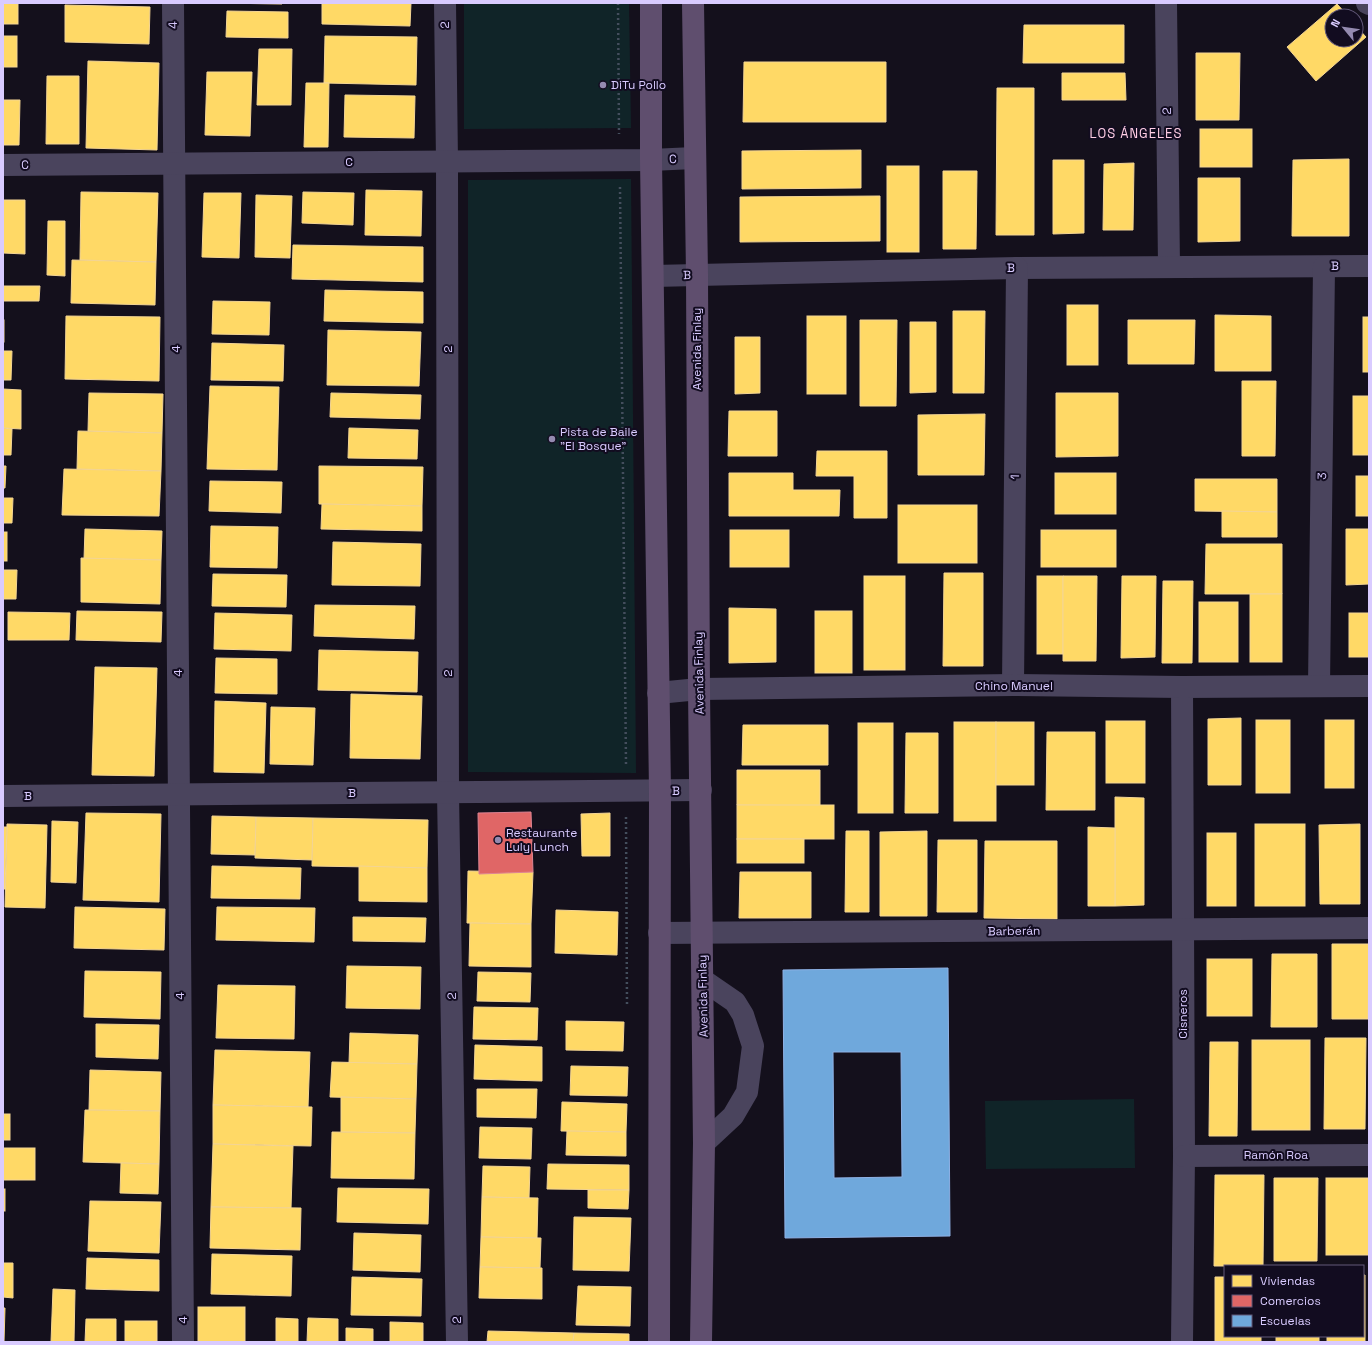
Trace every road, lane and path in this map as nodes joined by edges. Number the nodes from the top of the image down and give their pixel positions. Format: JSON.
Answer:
{"nodes":[{"id":1,"x":173,"y":3,"type":"edge"},
{"id":2,"x":444,"y":3,"type":"edge"},
{"id":3,"x":618,"y":3,"type":"edge"},
{"id":4,"x":650,"y":3,"type":"edge"},
{"id":5,"x":693,"y":3,"type":"edge"},
{"id":6,"x":1166,"y":3,"type":"edge"},
{"id":7,"x":694,"y":158,"type":"junction"},
{"id":8,"x":620,"y":160,"type":"junction"},
{"id":9,"x":651,"y":160,"type":"junction"},
{"id":10,"x":447,"y":162,"type":"junction"},
{"id":11,"x":175,"y":164,"type":"junction"},
{"id":12,"x":3,"y":165,"type":"edge"},
{"id":13,"x":1169,"y":266,"type":"junction"},
{"id":14,"x":1324,"y":266,"type":"junction"},
{"id":15,"x":1369,"y":266,"type":"edge"},
{"id":16,"x":1017,"y":268,"type":"junction"},
{"id":17,"x":697,"y":275,"type":"junction"},
{"id":18,"x":653,"y":276,"type":"junction"},
{"id":19,"x":1013,"y":685,"type":"junction"},
{"id":20,"x":1319,"y":686,"type":"junction"},
{"id":21,"x":1369,"y":686,"type":"edge"},
{"id":22,"x":1182,"y":687,"type":"junction"},
{"id":23,"x":699,"y":689,"type":"junction"},
{"id":24,"x":658,"y":693,"type":"junction"},
{"id":25,"x":701,"y":790,"type":"junction"},
{"id":26,"x":626,"y":791,"type":"junction"},
{"id":27,"x":660,"y":791,"type":"junction"},
{"id":28,"x":448,"y":792,"type":"junction"},
{"id":29,"x":178,"y":794,"type":"junction"},
{"id":30,"x":3,"y":796,"type":"edge"},
{"id":31,"x":1369,"y":928,"type":"edge"},
{"id":32,"x":1182,"y":929,"type":"junction"},
{"id":33,"x":659,"y":933,"type":"junction"},
{"id":34,"x":702,"y":934,"type":"junction"},
{"id":35,"x":703,"y":980,"type":"junction"},
{"id":36,"x":627,"y":1004,"type":"dead end"},
{"id":37,"x":704,"y":1143,"type":"junction"},
{"id":38,"x":1369,"y":1155,"type":"edge"},
{"id":39,"x":1184,"y":1156,"type":"junction"},
{"id":40,"x":183,"y":1342,"type":"edge"},
{"id":41,"x":458,"y":1342,"type":"edge"},
{"id":42,"x":658,"y":1342,"type":"edge"},
{"id":43,"x":701,"y":1342,"type":"edge"},
{"id":44,"x":1182,"y":1342,"type":"edge"}],
"edges":[{"from":1,"to":11,"type":"street","name":"4"},
{"from":2,"to":10,"type":"street","name":"2"},
{"from":3,"to":8,"type":"path"},
{"from":4,"to":9,"type":"main road"},
{"from":5,"to":7,"type":"main road","name":"Avenida Finlay"},
{"from":6,"to":13,"type":"street","name":"2"},
{"from":7,"to":9,"type":"street","name":"C"},
{"from":7,"to":17,"type":"main road","name":"Avenida Finlay"},
{"from":8,"to":9,"type":"street","name":"C"},
{"from":8,"to":10,"type":"street","name":"C"},
{"from":8,"to":26,"type":"path"},
{"from":9,"to":18,"type":"main road"},
{"from":10,"to":11,"type":"street","name":"C"},
{"from":10,"to":28,"type":"street","name":"2"},
{"from":11,"to":12,"type":"street","name":"C"},
{"from":11,"to":29,"type":"street","name":"4"},
{"from":13,"to":14,"type":"street","name":"B"},
{"from":13,"to":16,"type":"street","name":"B"},
{"from":14,"to":15,"type":"street","name":"B"},
{"from":14,"to":20,"type":"street","name":"3"},
{"from":16,"to":17,"type":"street","name":"B"},
{"from":16,"to":19,"type":"street","name":"1"},
{"from":17,"to":18,"type":"street","name":"B"},
{"from":17,"to":23,"type":"main road","name":"Avenida Finlay"},
{"from":18,"to":24,"type":"main road"},
{"from":19,"to":22,"type":"street","name":"Chino Manuel"},
{"from":19,"to":23,"type":"street","name":"Chino Manuel"},
{"from":20,"to":21,"type":"street","name":"Chino Manuel"},
{"from":20,"to":22,"type":"street","name":"Chino Manuel"},
{"from":22,"to":32,"type":"street","name":"Cisneros"},
{"from":23,"to":24,"type":"street","name":"Chino Manuel"},
{"from":23,"to":25,"type":"main road","name":"Avenida Finlay"},
{"from":24,"to":27,"type":"main road"},
{"from":25,"to":27,"type":"street","name":"B"},
{"from":25,"to":34,"type":"main road","name":"Avenida Finlay"},
{"from":26,"to":27,"type":"street","name":"B"},
{"from":26,"to":28,"type":"street","name":"B"},
{"from":26,"to":36,"type":"path"},
{"from":27,"to":33,"type":"main road"},
{"from":28,"to":29,"type":"street","name":"B"},
{"from":28,"to":41,"type":"street","name":"2"},
{"from":29,"to":30,"type":"street","name":"B"},
{"from":29,"to":40,"type":"street","name":"4"},
{"from":31,"to":32,"type":"street","name":"Barberán"},
{"from":32,"to":34,"type":"street","name":"Barberán"},
{"from":32,"to":39,"type":"street","name":"Cisneros"},
{"from":33,"to":34,"type":"street","name":"Barberán"},
{"from":33,"to":42,"type":"main road"},
{"from":34,"to":35,"type":"main road","name":"Avenida Finlay"},
{"from":35,"to":37,"type":"main road","name":"Avenida Finlay"},
{"from":35,"to":37,"type":"street"},
{"from":37,"to":43,"type":"main road","name":"Avenida Finlay"},
{"from":38,"to":39,"type":"street","name":"Ramón Roa"},
{"from":39,"to":44,"type":"street","name":"Cisneros"}]}
